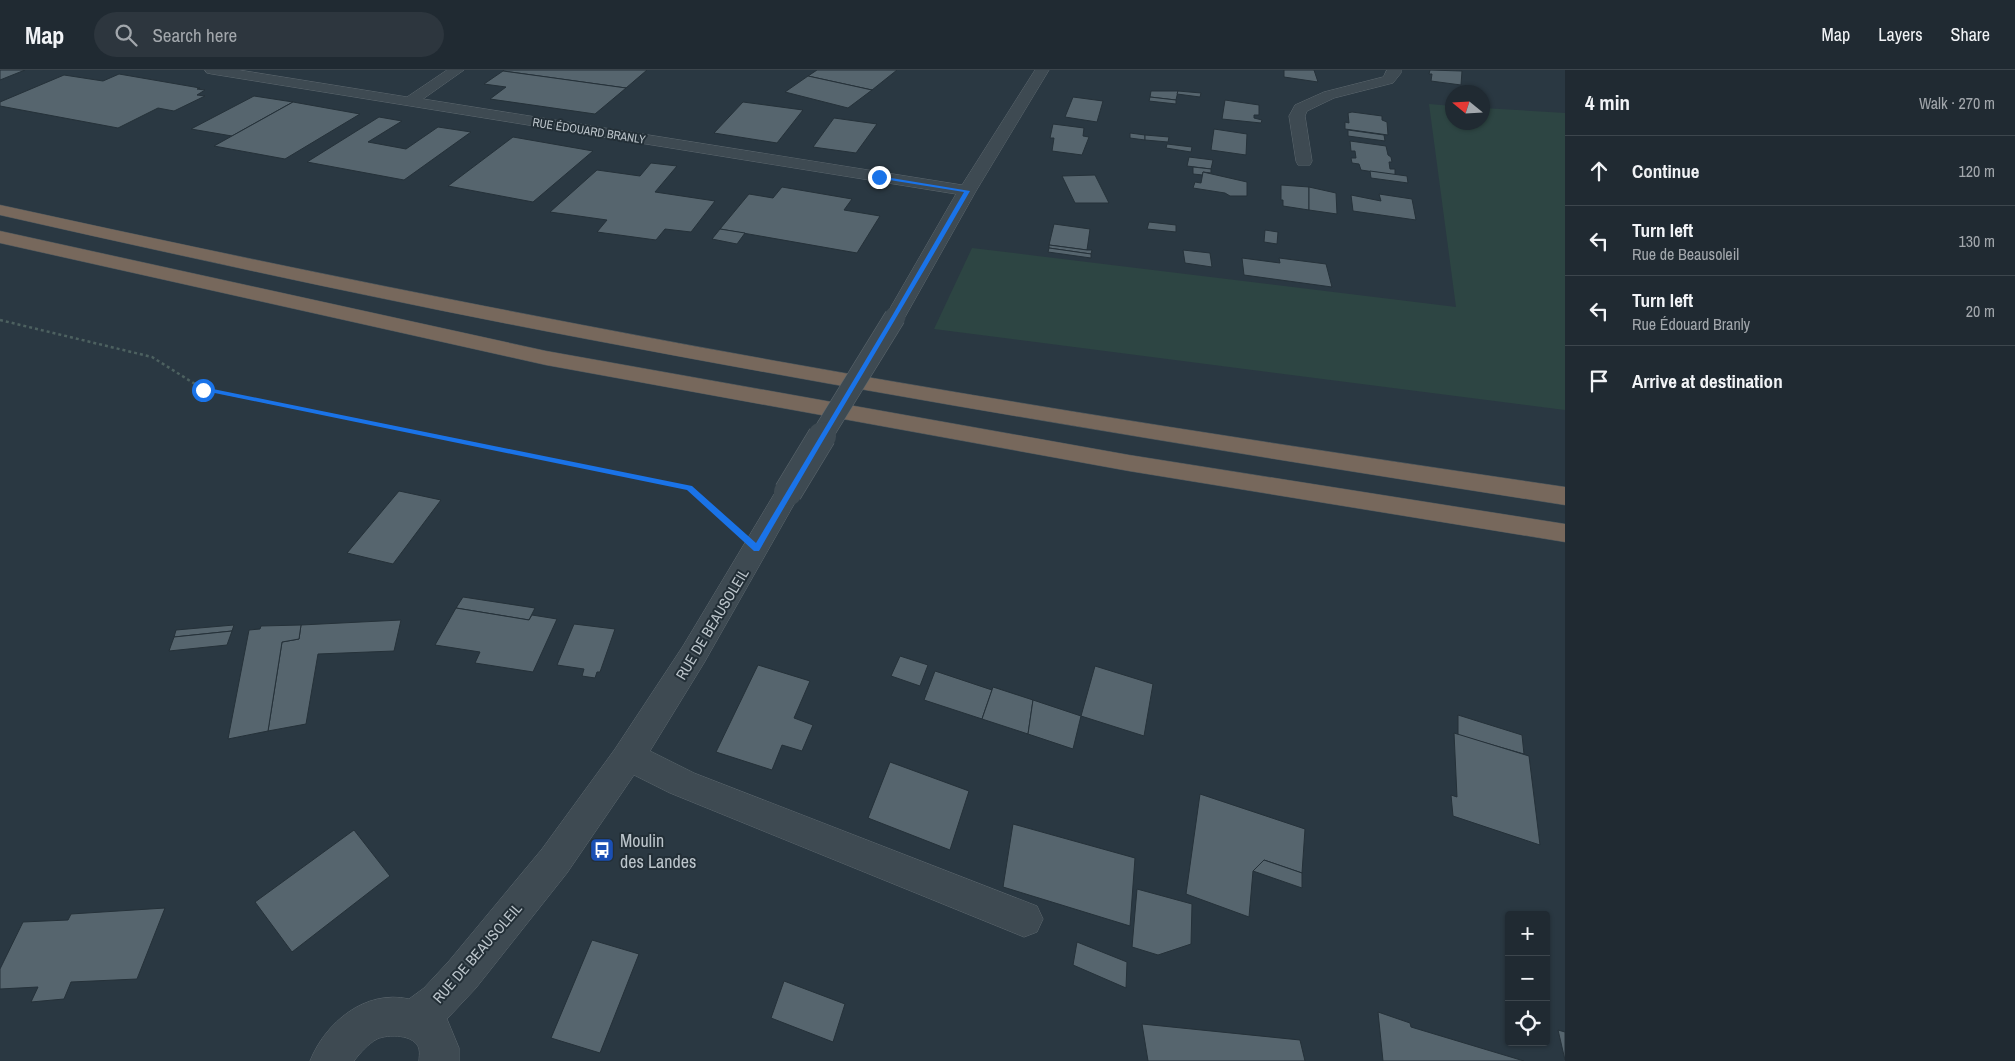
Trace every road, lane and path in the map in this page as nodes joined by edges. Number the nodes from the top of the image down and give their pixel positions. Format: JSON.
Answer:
{"nodes":[{"id":1,"x":212,"y":70,"type":"edge"},
{"id":2,"x":457,"y":70,"type":"edge"},
{"id":3,"x":1042,"y":70,"type":"edge"},
{"id":4,"x":1394,"y":70,"type":"edge"},
{"id":5,"x":409,"y":102,"type":"junction"},
{"id":6,"x":1304,"y":161,"type":"dead end"},
{"id":7,"x":967,"y":191,"type":"junction"},
{"id":8,"x":0,"y":210,"type":"edge"},
{"id":9,"x":0,"y":237,"type":"edge"},
{"id":10,"x":0,"y":250,"type":"edge"},
{"id":11,"x":0,"y":320,"type":"edge"},
{"id":12,"x":546,"y":358,"type":"junction"},
{"id":13,"x":1565,"y":496,"type":"edge"},
{"id":14,"x":1565,"y":533,"type":"edge"},
{"id":15,"x":757,"y":549,"type":"junction"},
{"id":16,"x":629,"y":757,"type":"junction"},
{"id":17,"x":1024,"y":919,"type":"dead end"},
{"id":18,"x":416,"y":1019,"type":"junction"},
{"id":19,"x":330,"y":1061,"type":"edge"},
{"id":20,"x":439,"y":1061,"type":"edge"}],
"edges":[{"from":1,"to":5,"type":"street","name":"RUE ÉDOUARD BRANLY"},
{"from":2,"to":5,"type":"street"},
{"from":3,"to":7,"type":"street","name":"RUE DE BEAUSOLEIL"},
{"from":4,"to":6,"type":"street"},
{"from":5,"to":7,"type":"street","name":"RUE ÉDOUARD BRANLY"},
{"from":7,"to":15,"type":"street","name":"RUE DE BEAUSOLEIL","bridge":true},
{"from":8,"to":13,"type":"highway"},
{"from":9,"to":12,"type":"highway"},
{"from":10,"to":12,"type":"highway"},
{"from":11,"to":15,"type":"path"},
{"from":12,"to":14,"type":"highway"},
{"from":15,"to":16,"type":"street","name":"RUE DE BEAUSOLEIL"},
{"from":16,"to":17,"type":"street"},
{"from":16,"to":18,"type":"street","name":"RUE DE BEAUSOLEIL"},
{"from":18,"to":19,"type":"street"},
{"from":18,"to":20,"type":"street"}]}
